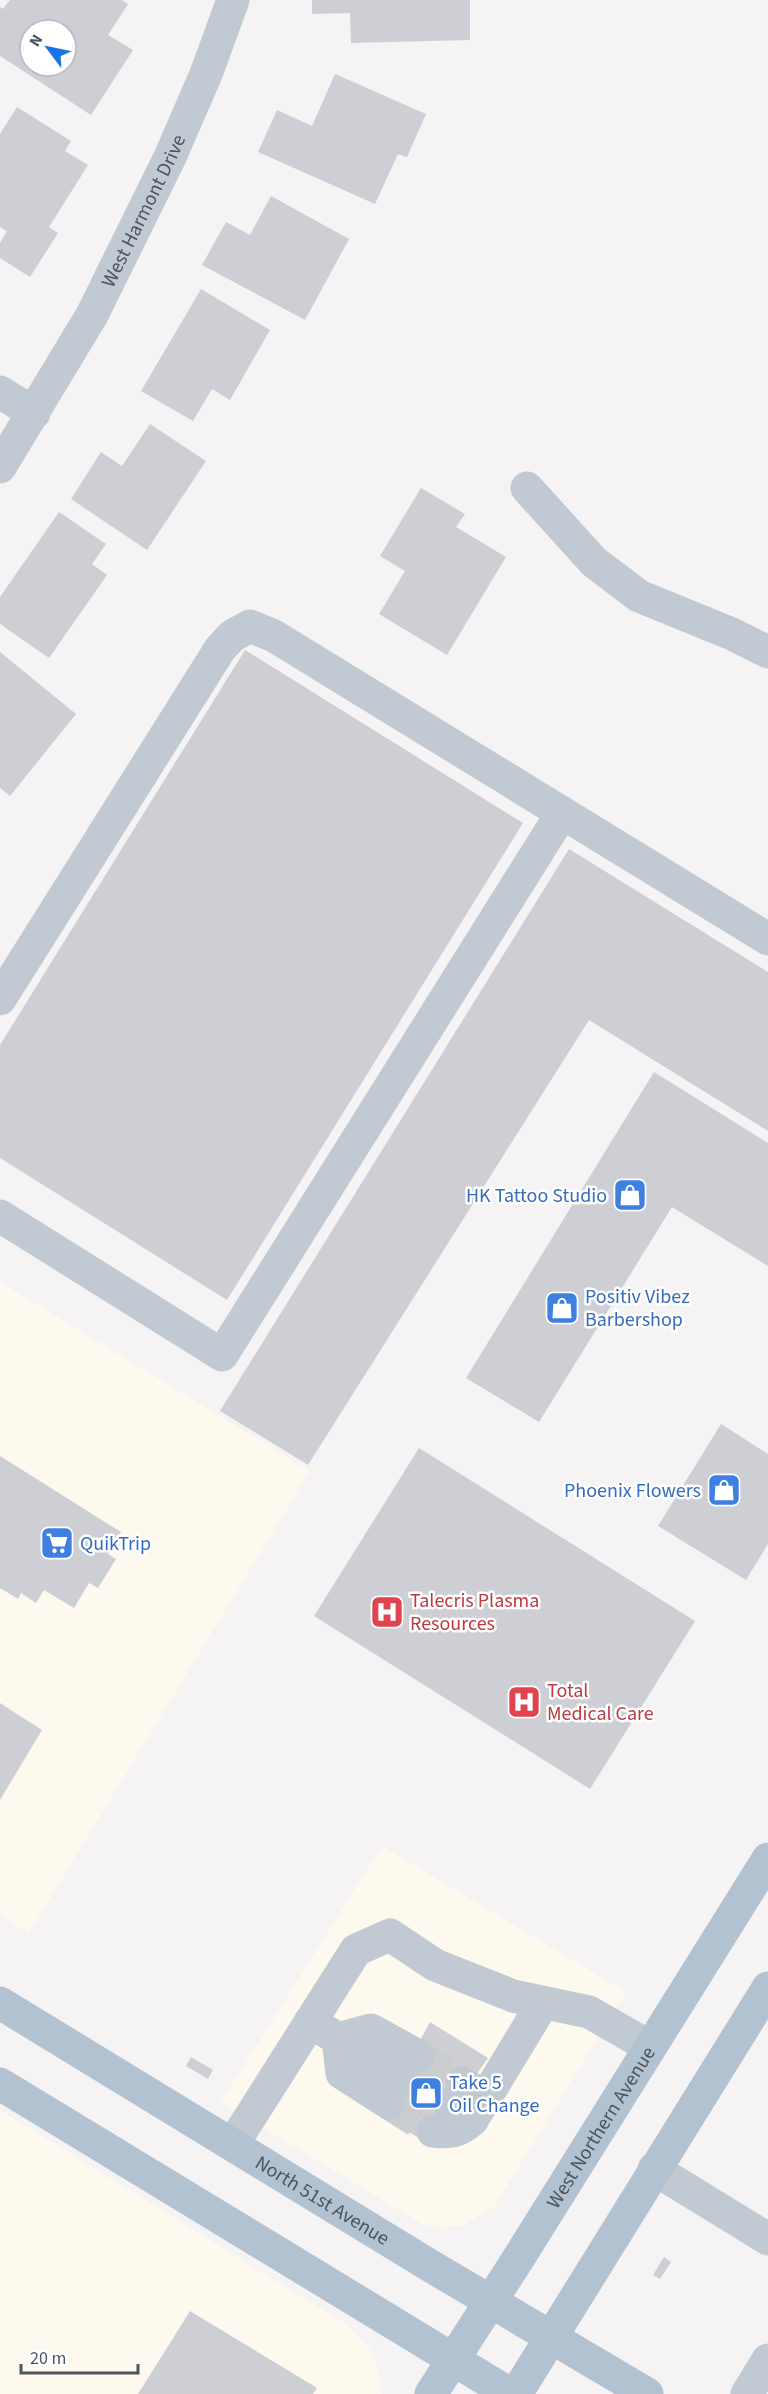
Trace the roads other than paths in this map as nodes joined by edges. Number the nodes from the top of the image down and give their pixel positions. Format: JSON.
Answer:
{"nodes":[{"id":1,"x":233,"y":0,"type":"edge"},
{"id":2,"x":0,"y":392,"type":"edge"},
{"id":3,"x":34,"y":413,"type":"junction"},
{"id":4,"x":0,"y":467,"type":"edge"},
{"id":5,"x":527,"y":489,"type":"dead end"},
{"id":6,"x":768,"y":652,"type":"edge"},
{"id":7,"x":562,"y":813,"type":"junction"},
{"id":8,"x":768,"y":939,"type":"edge"},
{"id":9,"x":0,"y":999,"type":"edge"},
{"id":10,"x":0,"y":1216,"type":"edge"},
{"id":11,"x":768,"y":1859,"type":"edge"},
{"id":12,"x":768,"y":1988,"type":"edge"},
{"id":13,"x":0,"y":2002,"type":"edge"},
{"id":14,"x":543,"y":2003,"type":"junction"},
{"id":15,"x":310,"y":2022,"type":"junction"},
{"id":16,"x":338,"y":2039,"type":"junction"},
{"id":17,"x":650,"y":2047,"type":"junction"},
{"id":18,"x":0,"y":2084,"type":"edge"},
{"id":19,"x":460,"y":2107,"type":"dead end"},
{"id":20,"x":233,"y":2144,"type":"junction"},
{"id":21,"x":654,"y":2169,"type":"junction"},
{"id":22,"x":768,"y":2239,"type":"edge"},
{"id":23,"x":490,"y":2302,"type":"junction"},
{"id":24,"x":551,"y":2338,"type":"junction"},
{"id":25,"x":453,"y":2360,"type":"junction"},
{"id":26,"x":768,"y":2360,"type":"edge"},
{"id":27,"x":431,"y":2394,"type":"edge"},
{"id":28,"x":510,"y":2394,"type":"edge"},
{"id":29,"x":516,"y":2394,"type":"edge"},
{"id":30,"x":647,"y":2394,"type":"edge"},
{"id":31,"x":747,"y":2394,"type":"edge"}],
"edges":[{"from":1,"to":3,"type":"street","name":"West Harmont Drive"},
{"from":2,"to":3,"type":"street"},
{"from":3,"to":4,"type":"street","name":"West Harmont Drive"},
{"from":5,"to":6,"type":"street"},
{"from":7,"to":8,"type":"street"},
{"from":7,"to":9,"type":"street"},
{"from":7,"to":10,"type":"street"},
{"from":11,"to":17,"type":"main road","name":"West Northern Avenue"},
{"from":12,"to":21,"type":"main road"},
{"from":13,"to":20,"type":"main road","name":"North 51st Avenue"},
{"from":14,"to":15,"type":"street"},
{"from":14,"to":17,"type":"street"},
{"from":14,"to":19,"type":"street"},
{"from":15,"to":16,"type":"street"},
{"from":15,"to":20,"type":"street"},
{"from":16,"to":16,"type":"street"},
{"from":17,"to":23,"type":"main road","name":"West Northern Avenue"},
{"from":18,"to":25,"type":"main road"},
{"from":20,"to":23,"type":"main road","name":"North 51st Avenue"},
{"from":21,"to":22,"type":"street"},
{"from":21,"to":24,"type":"main road"},
{"from":23,"to":24,"type":"main road","name":"North 51st Avenue"},
{"from":23,"to":25,"type":"main road","name":"West Northern Avenue"},
{"from":24,"to":29,"type":"main road"},
{"from":24,"to":30,"type":"main road","name":"North 51st Avenue"},
{"from":25,"to":27,"type":"main road","name":"West Northern Avenue"},
{"from":25,"to":28,"type":"main road"},
{"from":26,"to":31,"type":"street"}]}
